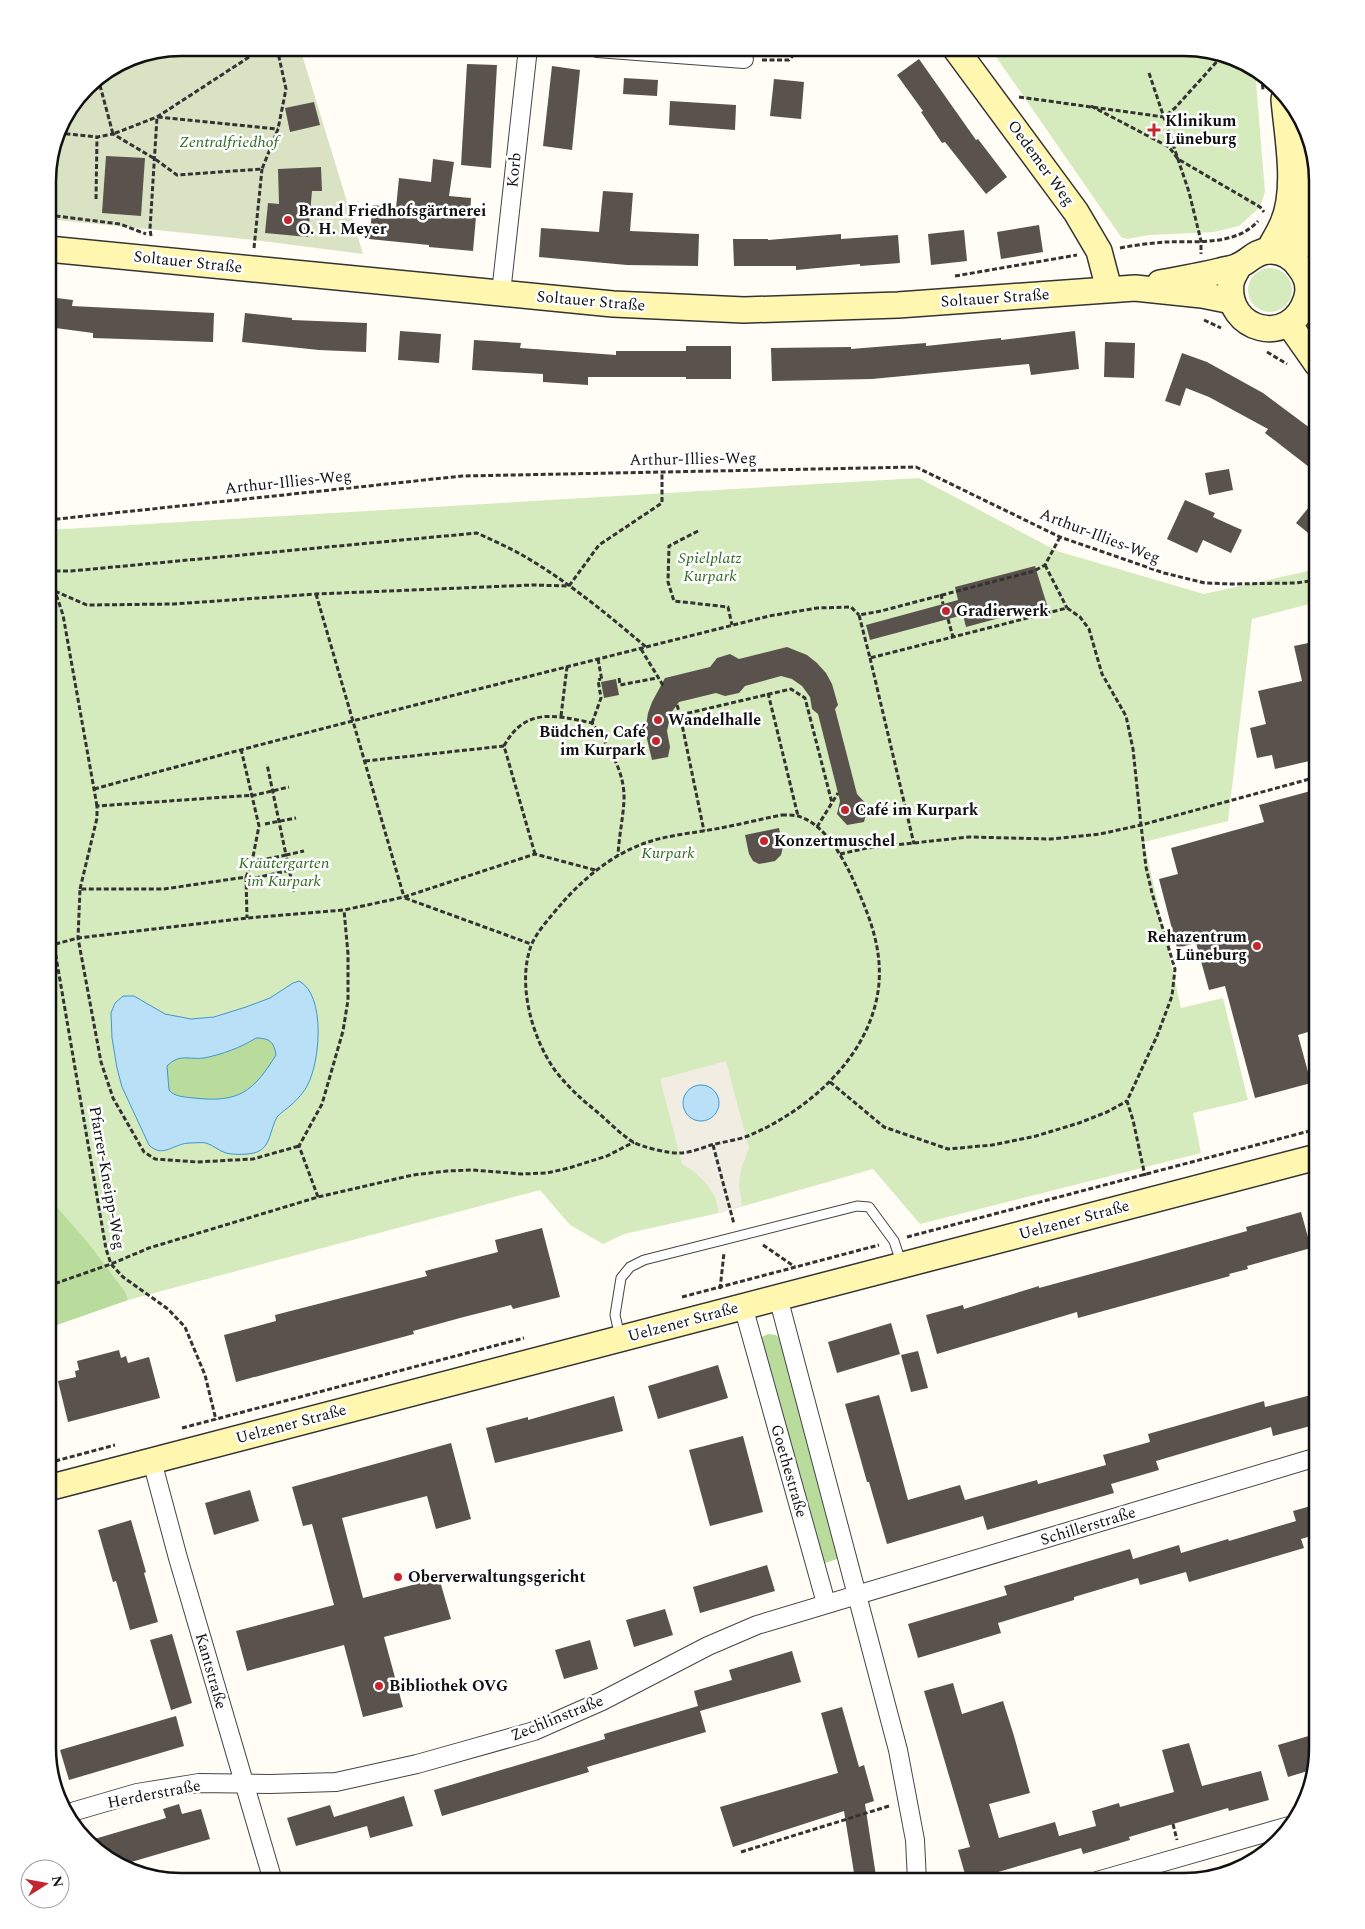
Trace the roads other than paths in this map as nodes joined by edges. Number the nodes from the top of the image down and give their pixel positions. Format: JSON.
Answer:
{"nodes":[{"id":1,"x":527,"y":57,"type":"edge"},
{"id":2,"x":707,"y":57,"type":"edge"},
{"id":3,"x":963,"y":57,"type":"edge"},
{"id":4,"x":744,"y":60,"type":"road end"},
{"id":5,"x":1285,"y":108,"type":"edge"},
{"id":6,"x":1309,"y":196,"type":"edge"},
{"id":7,"x":57,"y":249,"type":"edge"},
{"id":8,"x":1268,"y":251,"type":"junction"},
{"id":9,"x":1294,"y":259,"type":"junction"},
{"id":10,"x":1239,"y":266,"type":"junction"},
{"id":11,"x":1136,"y":288,"type":"junction"},
{"id":12,"x":1109,"y":289,"type":"junction"},
{"id":13,"x":500,"y":293,"type":"junction"},
{"id":14,"x":1232,"y":301,"type":"junction"},
{"id":15,"x":1289,"y":324,"type":"junction"},
{"id":16,"x":1309,"y":352,"type":"edge"},
{"id":17,"x":1309,"y":1159,"type":"edge"},
{"id":18,"x":902,"y":1265,"type":"junction"},
{"id":19,"x":790,"y":1294,"type":"junction"},
{"id":20,"x":734,"y":1309,"type":"junction"},
{"id":21,"x":620,"y":1338,"type":"junction"},
{"id":22,"x":1309,"y":1460,"type":"edge"},
{"id":23,"x":152,"y":1461,"type":"junction"},
{"id":24,"x":56,"y":1486,"type":"edge"},
{"id":25,"x":858,"y":1594,"type":"junction"},
{"id":26,"x":826,"y":1603,"type":"junction"},
{"id":27,"x":244,"y":1784,"type":"junction"},
{"id":28,"x":74,"y":1812,"type":"edge"},
{"id":29,"x":1279,"y":1829,"type":"edge"},
{"id":30,"x":270,"y":1872,"type":"edge"},
{"id":31,"x":917,"y":1873,"type":"edge"},
{"id":32,"x":1128,"y":1873,"type":"edge"}],
"edges":[{"from":1,"to":13,"type":"street","name":"Korb"},
{"from":2,"to":4,"type":"street"},
{"from":3,"to":12,"type":"street","name":"Oedemer Weg"},
{"from":5,"to":8,"type":"street"},
{"from":6,"to":9,"type":"street"},
{"from":7,"to":13,"type":"street","name":"Soltauer Straße"},
{"from":8,"to":9,"type":"street"},
{"from":8,"to":10,"type":"street","name":"Soltauer Straße"},
{"from":9,"to":15,"type":"street"},
{"from":10,"to":11,"type":"street","name":"Soltauer Straße"},
{"from":10,"to":14,"type":"street"},
{"from":11,"to":12,"type":"street","name":"Soltauer Straße"},
{"from":11,"to":14,"type":"street","name":"Soltauer Straße"},
{"from":12,"to":13,"type":"street","name":"Soltauer Straße"},
{"from":14,"to":15,"type":"street"},
{"from":15,"to":16,"type":"street"},
{"from":17,"to":18,"type":"street","name":"Uelzener Straße"},
{"from":18,"to":19,"type":"street","name":"Uelzener Straße"},
{"from":18,"to":21,"type":"lane"},
{"from":19,"to":20,"type":"street","name":"Uelzener Straße"},
{"from":19,"to":25,"type":"street","name":"Goethestraße"},
{"from":20,"to":21,"type":"street","name":"Uelzener Straße"},
{"from":20,"to":26,"type":"street","name":"Goethestraße"},
{"from":21,"to":23,"type":"street","name":"Uelzener Straße"},
{"from":22,"to":25,"type":"street","name":"Schillerstraße"},
{"from":23,"to":24,"type":"street","name":"Uelzener Straße"},
{"from":23,"to":27,"type":"street","name":"Kantstraße"},
{"from":25,"to":26,"type":"street"},
{"from":25,"to":31,"type":"street","name":"Goethestraße"},
{"from":26,"to":27,"type":"street","name":"Zechlinstraße"},
{"from":27,"to":28,"type":"street","name":"Herderstraße"},
{"from":27,"to":30,"type":"street","name":"Kantstraße"},
{"from":29,"to":32,"type":"street"}]}
